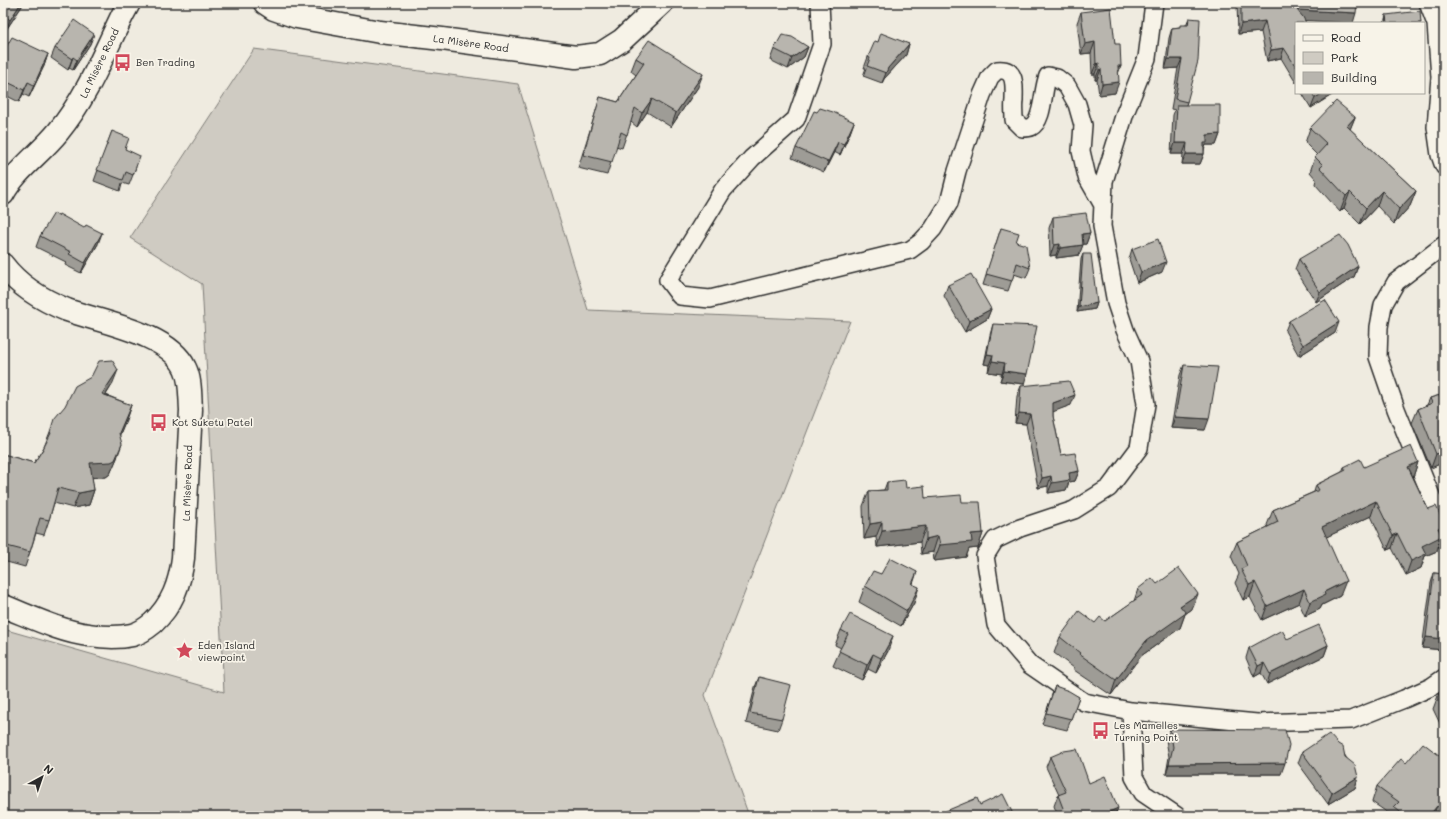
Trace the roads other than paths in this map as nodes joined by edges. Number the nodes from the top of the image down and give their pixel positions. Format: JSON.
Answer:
{"nodes":[{"id":1,"x":129,"y":3,"type":"edge"},
{"id":2,"x":265,"y":3,"type":"edge"},
{"id":3,"x":662,"y":3,"type":"edge"},
{"id":4,"x":820,"y":3,"type":"edge"},
{"id":5,"x":1154,"y":3,"type":"edge"},
{"id":6,"x":1428,"y":3,"type":"edge"},
{"id":7,"x":299,"y":10,"type":"edge"},
{"id":8,"x":1444,"y":166,"type":"edge"},
{"id":9,"x":3,"y":194,"type":"edge"},
{"id":10,"x":1103,"y":205,"type":"junction"},
{"id":11,"x":1444,"y":245,"type":"edge"},
{"id":12,"x":3,"y":264,"type":"edge"},
{"id":13,"x":1444,"y":528,"type":"edge"},
{"id":14,"x":3,"y":606,"type":"edge"},
{"id":15,"x":1444,"y":678,"type":"edge"},
{"id":16,"x":1131,"y":711,"type":"junction"},
{"id":17,"x":1177,"y":816,"type":"edge"}],
"edges":[{"from":1,"to":9,"type":"main road","name":"La Misère Road"},
{"from":2,"to":7,"type":"main road","name":"La Misère Road"},
{"from":3,"to":7,"type":"main road","name":"La Misère Road"},
{"from":4,"to":10,"type":"street"},
{"from":5,"to":10,"type":"street"},
{"from":6,"to":8,"type":"street"},
{"from":10,"to":16,"type":"street"},
{"from":11,"to":13,"type":"street"},
{"from":12,"to":14,"type":"main road","name":"La Misère Road"},
{"from":15,"to":16,"type":"street"},
{"from":16,"to":17,"type":"street"}]}
